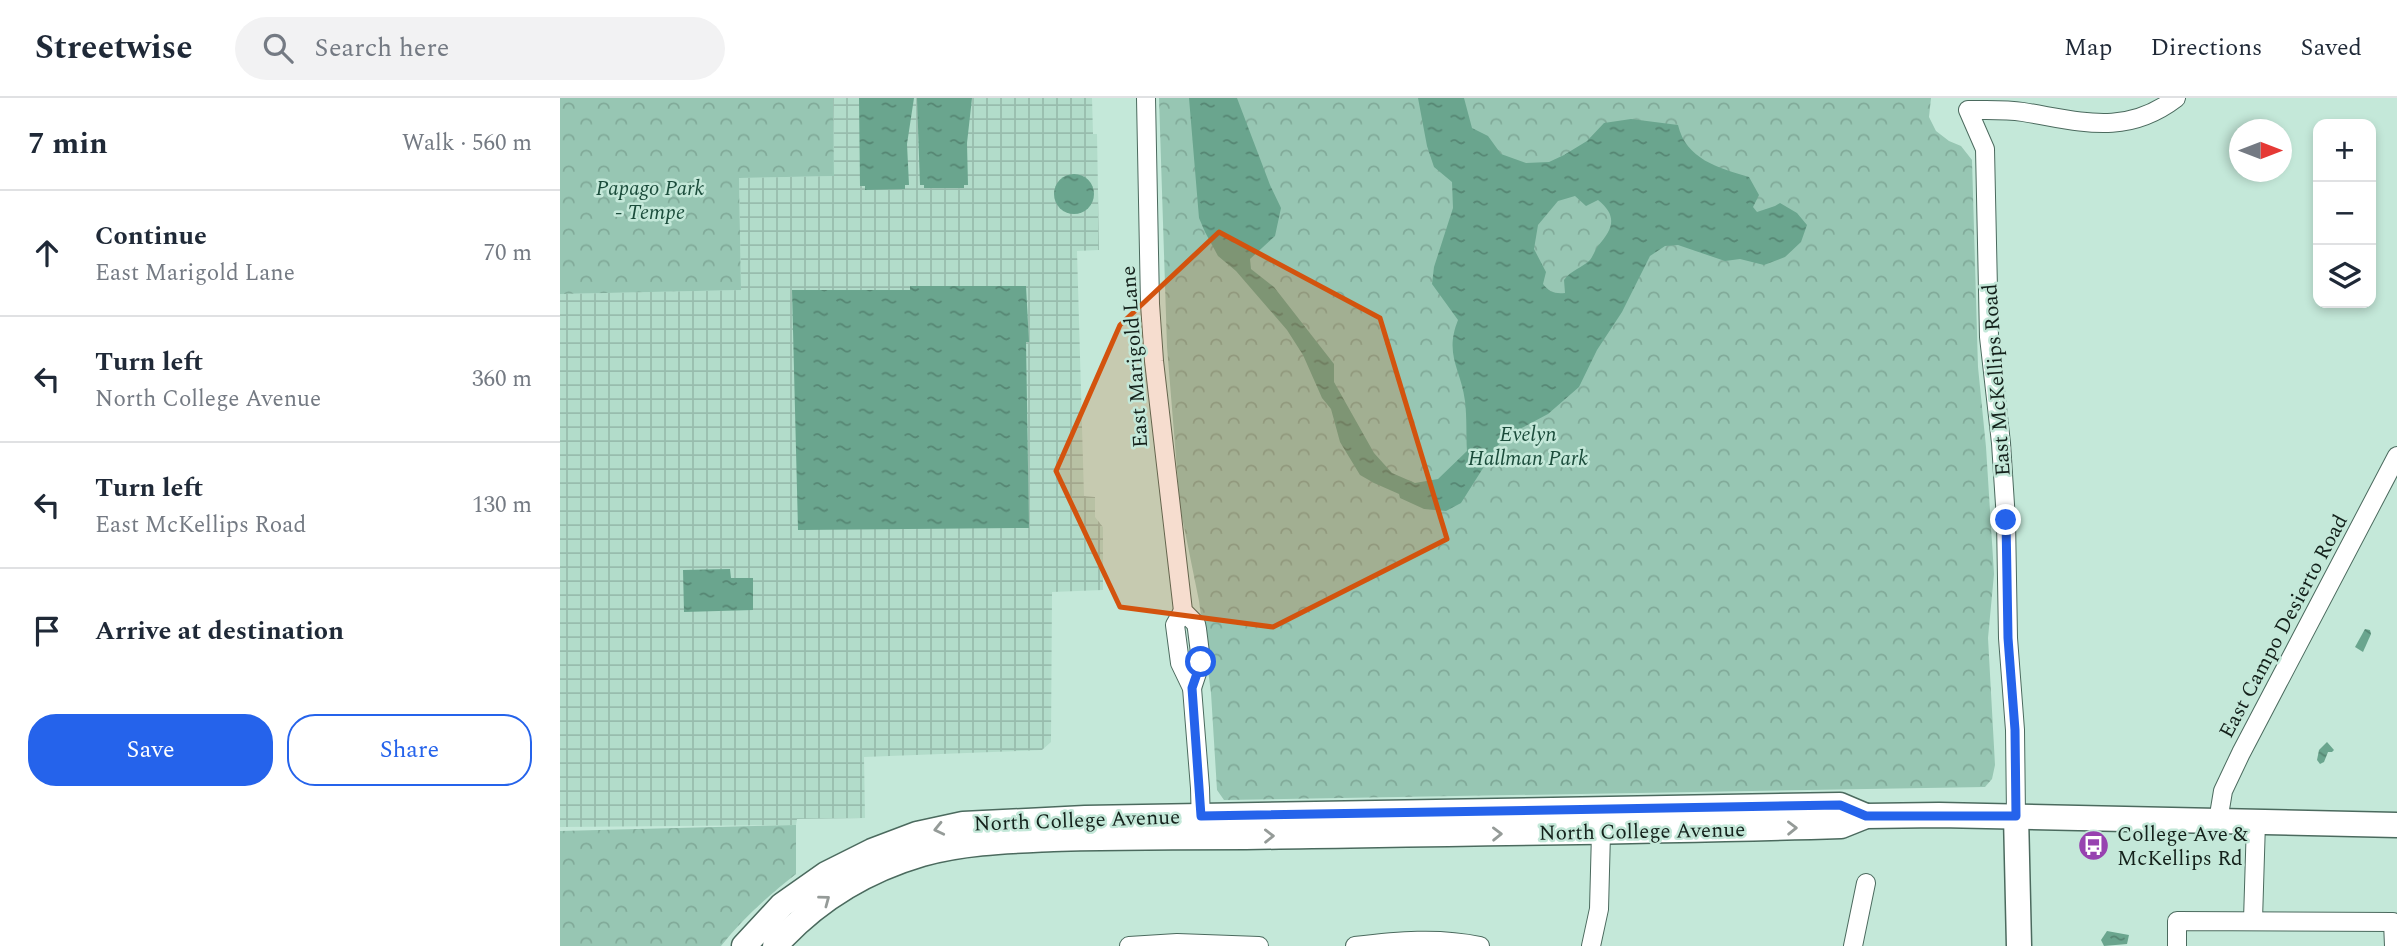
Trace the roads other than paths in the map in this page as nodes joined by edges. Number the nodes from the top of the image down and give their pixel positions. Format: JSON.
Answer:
{"nodes":[{"id":1,"x":1146,"y":98,"type":"edge"},
{"id":2,"x":2176,"y":98,"type":"edge"},
{"id":3,"x":2397,"y":456,"type":"edge"},
{"id":4,"x":1866,"y":816,"type":"junction"},
{"id":5,"x":2016,"y":816,"type":"junction"},
{"id":6,"x":2218,"y":821,"type":"junction"},
{"id":7,"x":2256,"y":822,"type":"junction"},
{"id":8,"x":2397,"y":825,"type":"edge"},
{"id":9,"x":1201,"y":827,"type":"junction"},
{"id":10,"x":1601,"y":833,"type":"junction"},
{"id":11,"x":1866,"y":883,"type":"dead end"},
{"id":12,"x":2253,"y":920,"type":"junction"},
{"id":13,"x":1200,"y":945,"type":"edge"},
{"id":14,"x":744,"y":946,"type":"edge"},
{"id":15,"x":775,"y":946,"type":"edge"},
{"id":16,"x":1129,"y":946,"type":"edge"},
{"id":17,"x":1259,"y":946,"type":"edge"},
{"id":18,"x":1355,"y":946,"type":"edge"},
{"id":19,"x":1480,"y":946,"type":"edge"},
{"id":20,"x":1591,"y":946,"type":"edge"},
{"id":21,"x":1853,"y":946,"type":"edge"},
{"id":22,"x":2020,"y":946,"type":"edge"},
{"id":23,"x":2177,"y":946,"type":"edge"},
{"id":24,"x":2394,"y":946,"type":"edge"}],
"edges":[{"from":1,"to":9,"type":"street","name":"East Marigold Lane"},
{"from":2,"to":5,"type":"street","name":"East McKellips Road"},
{"from":3,"to":6,"type":"street","name":"East Campo Desierto Road"},
{"from":4,"to":5,"type":"street","name":"North College Avenue"},
{"from":4,"to":9,"type":"street","name":"North College Avenue"},
{"from":10,"to":4,"type":"street","name":"North College Avenue","one_way":true},
{"from":5,"to":6,"type":"street","name":"North College Avenue"},
{"from":5,"to":22,"type":"street","name":"East McKellips Road"},
{"from":6,"to":7,"type":"street","name":"North College Avenue"},
{"from":7,"to":8,"type":"street","name":"North College Avenue"},
{"from":7,"to":12,"type":"street"},
{"from":9,"to":10,"type":"street","name":"North College Avenue","one_way":true},
{"from":9,"to":14,"type":"street","name":"North College Avenue","one_way":true},
{"from":15,"to":9,"type":"street","name":"North College Avenue","one_way":true},
{"from":10,"to":20,"type":"street"},
{"from":11,"to":21,"type":"street"},
{"from":12,"to":23,"type":"street"},
{"from":12,"to":24,"type":"street"},
{"from":13,"to":16,"type":"street"},
{"from":13,"to":17,"type":"street"},
{"from":18,"to":19,"type":"street"}]}
